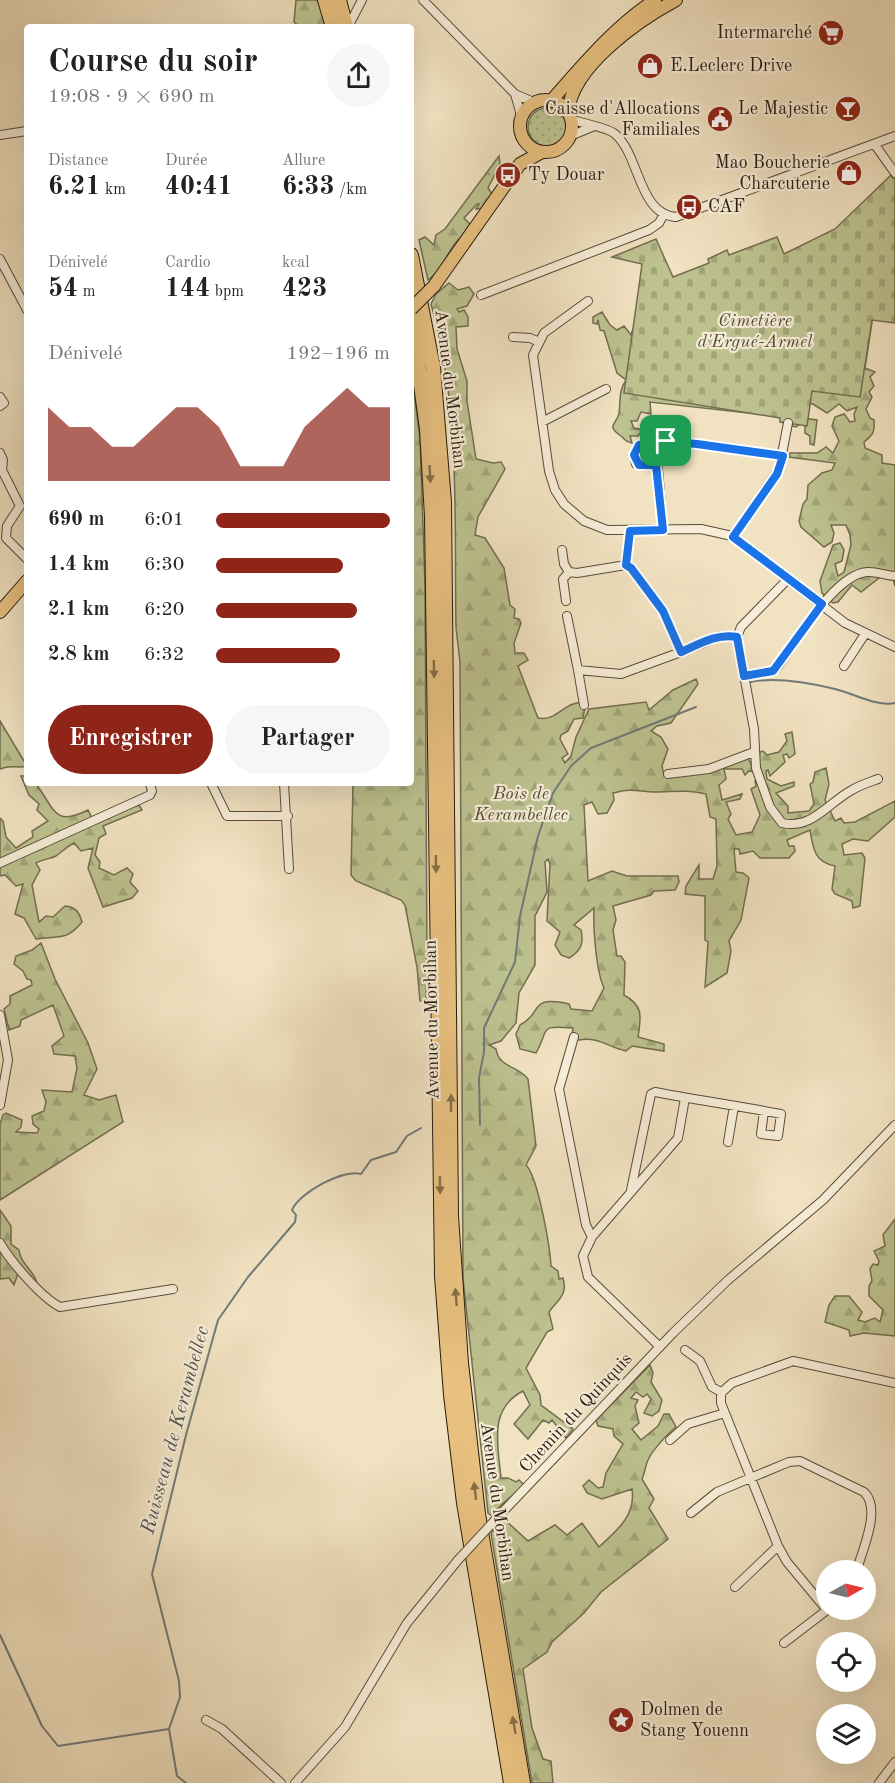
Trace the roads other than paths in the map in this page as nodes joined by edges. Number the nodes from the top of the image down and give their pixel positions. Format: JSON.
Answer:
{"nodes":[{"id":1,"x":325,"y":0,"type":"edge"},
{"id":2,"x":339,"y":0,"type":"edge"},
{"id":3,"x":362,"y":0,"type":"edge"},
{"id":4,"x":423,"y":0,"type":"edge"},
{"id":5,"x":655,"y":0,"type":"edge"},
{"id":6,"x":676,"y":0,"type":"edge"},
{"id":7,"x":342,"y":24,"type":"edge"},
{"id":8,"x":343,"y":24,"type":"edge"},
{"id":9,"x":344,"y":24,"type":"edge"},
{"id":10,"x":515,"y":94,"type":"junction"},
{"id":11,"x":551,"y":101,"type":"junction"},
{"id":12,"x":536,"y":103,"type":"junction"},
{"id":13,"x":569,"y":115,"type":"junction"},
{"id":14,"x":522,"y":119,"type":"junction"},
{"id":15,"x":592,"y":127,"type":"junction"},
{"id":16,"x":24,"y":131,"type":"edge"},
{"id":17,"x":0,"y":135,"type":"edge"},
{"id":18,"x":570,"y":136,"type":"junction"},
{"id":19,"x":524,"y":138,"type":"junction"},
{"id":20,"x":891,"y":138,"type":"edge"},
{"id":21,"x":875,"y":145,"type":"junction"},
{"id":22,"x":542,"y":152,"type":"junction"},
{"id":23,"x":520,"y":164,"type":"junction"},
{"id":24,"x":893,"y":170,"type":"edge"},
{"id":25,"x":664,"y":214,"type":"junction"},
{"id":26,"x":0,"y":259,"type":"edge"},
{"id":27,"x":414,"y":270,"type":"edge"},
{"id":28,"x":481,"y":295,"type":"dead end"},
{"id":29,"x":588,"y":301,"type":"dead end"},
{"id":30,"x":24,"y":304,"type":"edge"},
{"id":31,"x":414,"y":307,"type":"edge"},
{"id":32,"x":414,"y":330,"type":"edge"},
{"id":33,"x":513,"y":337,"type":"dead end"},
{"id":34,"x":537,"y":341,"type":"junction"},
{"id":35,"x":606,"y":389,"type":"dead end"},
{"id":36,"x":0,"y":397,"type":"edge"},
{"id":37,"x":0,"y":406,"type":"edge"},
{"id":38,"x":542,"y":423,"type":"junction"},
{"id":39,"x":788,"y":423,"type":"dead end"},
{"id":40,"x":656,"y":444,"type":"junction"},
{"id":41,"x":0,"y":453,"type":"edge"},
{"id":42,"x":783,"y":456,"type":"junction"},
{"id":43,"x":656,"y":465,"type":"junction"},
{"id":44,"x":663,"y":530,"type":"junction"},
{"id":45,"x":630,"y":531,"type":"junction"},
{"id":46,"x":733,"y":537,"type":"junction"},
{"id":47,"x":562,"y":550,"type":"dead end"},
{"id":48,"x":24,"y":556,"type":"edge"},
{"id":49,"x":626,"y":565,"type":"junction"},
{"id":50,"x":569,"y":572,"type":"junction"},
{"id":51,"x":895,"y":576,"type":"edge"},
{"id":52,"x":788,"y":579,"type":"junction"},
{"id":53,"x":24,"y":584,"type":"edge"},
{"id":54,"x":24,"y":591,"type":"edge"},
{"id":55,"x":566,"y":601,"type":"dead end"},
{"id":56,"x":822,"y":604,"type":"junction"},
{"id":57,"x":0,"y":612,"type":"edge"},
{"id":58,"x":567,"y":616,"type":"dead end"},
{"id":59,"x":0,"y":619,"type":"edge"},
{"id":60,"x":866,"y":634,"type":"junction"},
{"id":61,"x":737,"y":637,"type":"junction"},
{"id":62,"x":895,"y":647,"type":"edge"},
{"id":63,"x":681,"y":652,"type":"junction"},
{"id":64,"x":844,"y":666,"type":"dead end"},
{"id":65,"x":578,"y":670,"type":"junction"},
{"id":66,"x":744,"y":676,"type":"junction"},
{"id":67,"x":584,"y":705,"type":"dead end"},
{"id":68,"x":754,"y":752,"type":"junction"},
{"id":69,"x":668,"y":774,"type":"dead end"},
{"id":70,"x":878,"y":779,"type":"dead end"},
{"id":71,"x":150,"y":786,"type":"edge"},
{"id":72,"x":212,"y":786,"type":"edge"},
{"id":73,"x":284,"y":786,"type":"edge"},
{"id":74,"x":288,"y":816,"type":"junction"},
{"id":75,"x":0,"y":863,"type":"edge"},
{"id":76,"x":290,"y":869,"type":"dead end"},
{"id":77,"x":0,"y":1015,"type":"edge"},
{"id":78,"x":574,"y":1037,"type":"dead end"},
{"id":79,"x":685,"y":1098,"type":"junction"},
{"id":80,"x":0,"y":1106,"type":"edge"},
{"id":81,"x":734,"y":1106,"type":"junction"},
{"id":82,"x":764,"y":1111,"type":"dead end"},
{"id":83,"x":895,"y":1125,"type":"edge"},
{"id":84,"x":728,"y":1142,"type":"dead end"},
{"id":85,"x":631,"y":1190,"type":"junction"},
{"id":86,"x":592,"y":1238,"type":"junction"},
{"id":87,"x":0,"y":1243,"type":"edge"},
{"id":88,"x":173,"y":1290,"type":"dead end"},
{"id":89,"x":660,"y":1347,"type":"junction"},
{"id":90,"x":685,"y":1350,"type":"dead end"},
{"id":91,"x":895,"y":1383,"type":"edge"},
{"id":92,"x":721,"y":1392,"type":"junction"},
{"id":93,"x":725,"y":1413,"type":"junction"},
{"id":94,"x":670,"y":1440,"type":"dead end"},
{"id":95,"x":751,"y":1478,"type":"junction"},
{"id":96,"x":691,"y":1513,"type":"dead end"},
{"id":97,"x":778,"y":1546,"type":"junction"},
{"id":98,"x":860,"y":1560,"type":"edge"},
{"id":99,"x":735,"y":1587,"type":"dead end"},
{"id":100,"x":816,"y":1597,"type":"edge"},
{"id":101,"x":816,"y":1618,"type":"edge"},
{"id":102,"x":784,"y":1643,"type":"dead end"},
{"id":103,"x":206,"y":1720,"type":"dead end"},
{"id":104,"x":895,"y":1762,"type":"edge"},
{"id":105,"x":282,"y":1783,"type":"edge"},
{"id":106,"x":295,"y":1783,"type":"edge"},
{"id":107,"x":511,"y":1783,"type":"edge"},
{"id":108,"x":523,"y":1783,"type":"edge"},
{"id":109,"x":879,"y":1783,"type":"edge"}],
"edges":[{"from":1,"to":7,"type":"highway"},
{"from":2,"to":8,"type":"highway"},
{"from":3,"to":9,"type":"street"},
{"from":4,"to":10,"type":"street"},
{"from":5,"to":11,"type":"main road"},
{"from":6,"to":13,"type":"main road"},
{"from":10,"to":12,"type":"street"},
{"from":10,"to":14,"type":"street"},
{"from":11,"to":12,"type":"main road"},
{"from":11,"to":13,"type":"main road"},
{"from":12,"to":14,"type":"main road"},
{"from":13,"to":15,"type":"street"},
{"from":13,"to":18,"type":"main road"},
{"from":14,"to":19,"type":"main road"},
{"from":15,"to":18,"type":"street"},
{"from":15,"to":25,"type":"street"},
{"from":16,"to":17,"type":"street"},
{"from":18,"to":22,"type":"main road"},
{"from":19,"to":22,"type":"main road"},
{"from":19,"to":23,"type":"main road"},
{"from":20,"to":21,"type":"street"},
{"from":20,"to":24,"type":"street"},
{"from":21,"to":24,"type":"street"},
{"from":21,"to":25,"type":"street"},
{"from":22,"to":23,"type":"main road"},
{"from":23,"to":31,"type":"main road","bridge":true},
{"from":25,"to":28,"type":"street"},
{"from":26,"to":30,"type":"street"},
{"from":108,"to":27,"type":"highway","name":"Avenue du Morbihan","one_way":true},
{"from":29,"to":34,"type":"street"},
{"from":32,"to":107,"type":"highway","name":"Avenue du Morbihan","one_way":true},
{"from":33,"to":34,"type":"street"},
{"from":34,"to":38,"type":"street"},
{"from":35,"to":38,"type":"street"},
{"from":36,"to":37,"type":"street"},
{"from":38,"to":45,"type":"street"},
{"from":39,"to":42,"type":"street"},
{"from":40,"to":42,"type":"street"},
{"from":40,"to":43,"type":"street"},
{"from":40,"to":43,"type":"street"},
{"from":41,"to":48,"type":"street"},
{"from":42,"to":46,"type":"street"},
{"from":43,"to":44,"type":"street"},
{"from":44,"to":45,"type":"street"},
{"from":44,"to":46,"type":"street"},
{"from":45,"to":49,"type":"street"},
{"from":46,"to":52,"type":"street"},
{"from":47,"to":50,"type":"street"},
{"from":49,"to":50,"type":"street"},
{"from":49,"to":63,"type":"street"},
{"from":50,"to":55,"type":"street"},
{"from":51,"to":56,"type":"street"},
{"from":52,"to":56,"type":"street"},
{"from":52,"to":61,"type":"street"},
{"from":53,"to":57,"type":"main road"},
{"from":54,"to":59,"type":"main road"},
{"from":56,"to":60,"type":"street"},
{"from":56,"to":66,"type":"street"},
{"from":58,"to":65,"type":"street"},
{"from":60,"to":62,"type":"street"},
{"from":60,"to":64,"type":"street"},
{"from":61,"to":63,"type":"street"},
{"from":61,"to":66,"type":"street"},
{"from":63,"to":65,"type":"street"},
{"from":65,"to":67,"type":"street"},
{"from":66,"to":68,"type":"street"},
{"from":68,"to":69,"type":"street"},
{"from":68,"to":70,"type":"street"},
{"from":71,"to":75,"type":"street"},
{"from":72,"to":74,"type":"street"},
{"from":73,"to":74,"type":"street"},
{"from":74,"to":76,"type":"street"},
{"from":77,"to":80,"type":"street"},
{"from":78,"to":86,"type":"street"},
{"from":79,"to":81,"type":"street"},
{"from":79,"to":85,"type":"street"},
{"from":79,"to":85,"type":"street"},
{"from":81,"to":82,"type":"street"},
{"from":81,"to":84,"type":"street"},
{"from":83,"to":89,"type":"street","name":"Chemin du Quinquis"},
{"from":85,"to":86,"type":"street"},
{"from":86,"to":89,"type":"street"},
{"from":87,"to":88,"type":"street"},
{"from":89,"to":106,"type":"street","name":"Chemin du Quinquis","bridge":true},
{"from":90,"to":92,"type":"street"},
{"from":91,"to":92,"type":"street"},
{"from":92,"to":93,"type":"street"},
{"from":93,"to":94,"type":"street"},
{"from":93,"to":95,"type":"street"},
{"from":95,"to":96,"type":"street"},
{"from":95,"to":97,"type":"street"},
{"from":95,"to":98,"type":"street"},
{"from":97,"to":99,"type":"street"},
{"from":97,"to":100,"type":"street"},
{"from":101,"to":102,"type":"street"},
{"from":103,"to":105,"type":"street"},
{"from":104,"to":109,"type":"street"}]}
